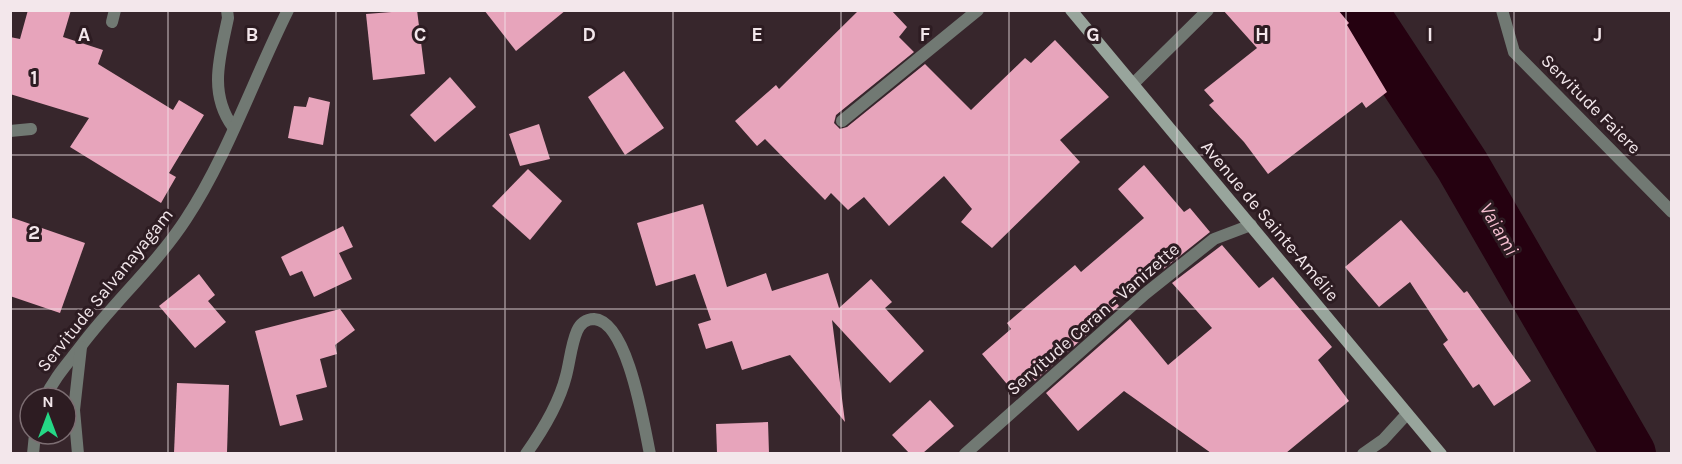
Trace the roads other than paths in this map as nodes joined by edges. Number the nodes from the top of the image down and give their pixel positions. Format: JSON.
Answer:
{"nodes":[{"id":1,"x":226,"y":10,"type":"edge"},
{"id":2,"x":288,"y":10,"type":"edge"},
{"id":3,"x":978,"y":10,"type":"edge"},
{"id":4,"x":1071,"y":10,"type":"edge"},
{"id":5,"x":1208,"y":10,"type":"edge"},
{"id":6,"x":1502,"y":10,"type":"edge"},
{"id":7,"x":1133,"y":84,"type":"junction"},
{"id":8,"x":842,"y":121,"type":"dead end"},
{"id":9,"x":233,"y":127,"type":"junction"},
{"id":10,"x":31,"y":129,"type":"dead end"},
{"id":11,"x":10,"y":131,"type":"edge"},
{"id":12,"x":1671,"y":212,"type":"edge"},
{"id":13,"x":1251,"y":225,"type":"junction"},
{"id":14,"x":82,"y":346,"type":"junction"},
{"id":15,"x":51,"y":386,"type":"edge"},
{"id":16,"x":1406,"y":415,"type":"junction"},
{"id":17,"x":78,"y":453,"type":"edge"},
{"id":18,"x":526,"y":453,"type":"edge"},
{"id":19,"x":650,"y":453,"type":"edge"},
{"id":20,"x":965,"y":453,"type":"edge"},
{"id":21,"x":1363,"y":453,"type":"edge"},
{"id":22,"x":1441,"y":453,"type":"edge"}],
"edges":[{"from":1,"to":9,"type":"street"},
{"from":2,"to":9,"type":"street","name":"Servitude Salvanayagam"},
{"from":3,"to":8,"type":"street"},
{"from":4,"to":7,"type":"street","name":"Avenue de Sainte-Amélie"},
{"from":5,"to":7,"type":"street"},
{"from":6,"to":12,"type":"street","name":"Servitude Faiere"},
{"from":7,"to":13,"type":"street","name":"Avenue de Sainte-Amélie"},
{"from":9,"to":14,"type":"street","name":"Servitude Salvanayagam"},
{"from":10,"to":11,"type":"street"},
{"from":13,"to":16,"type":"street","name":"Avenue de Sainte-Amélie"},
{"from":13,"to":20,"type":"street","name":"Servitude Ceran - Vanizette"},
{"from":14,"to":15,"type":"street","name":"Servitude Salvanayagam"},
{"from":14,"to":17,"type":"street"},
{"from":16,"to":21,"type":"street"},
{"from":16,"to":22,"type":"street","name":"Avenue de Sainte-Amélie"},
{"from":18,"to":19,"type":"street"}]}
